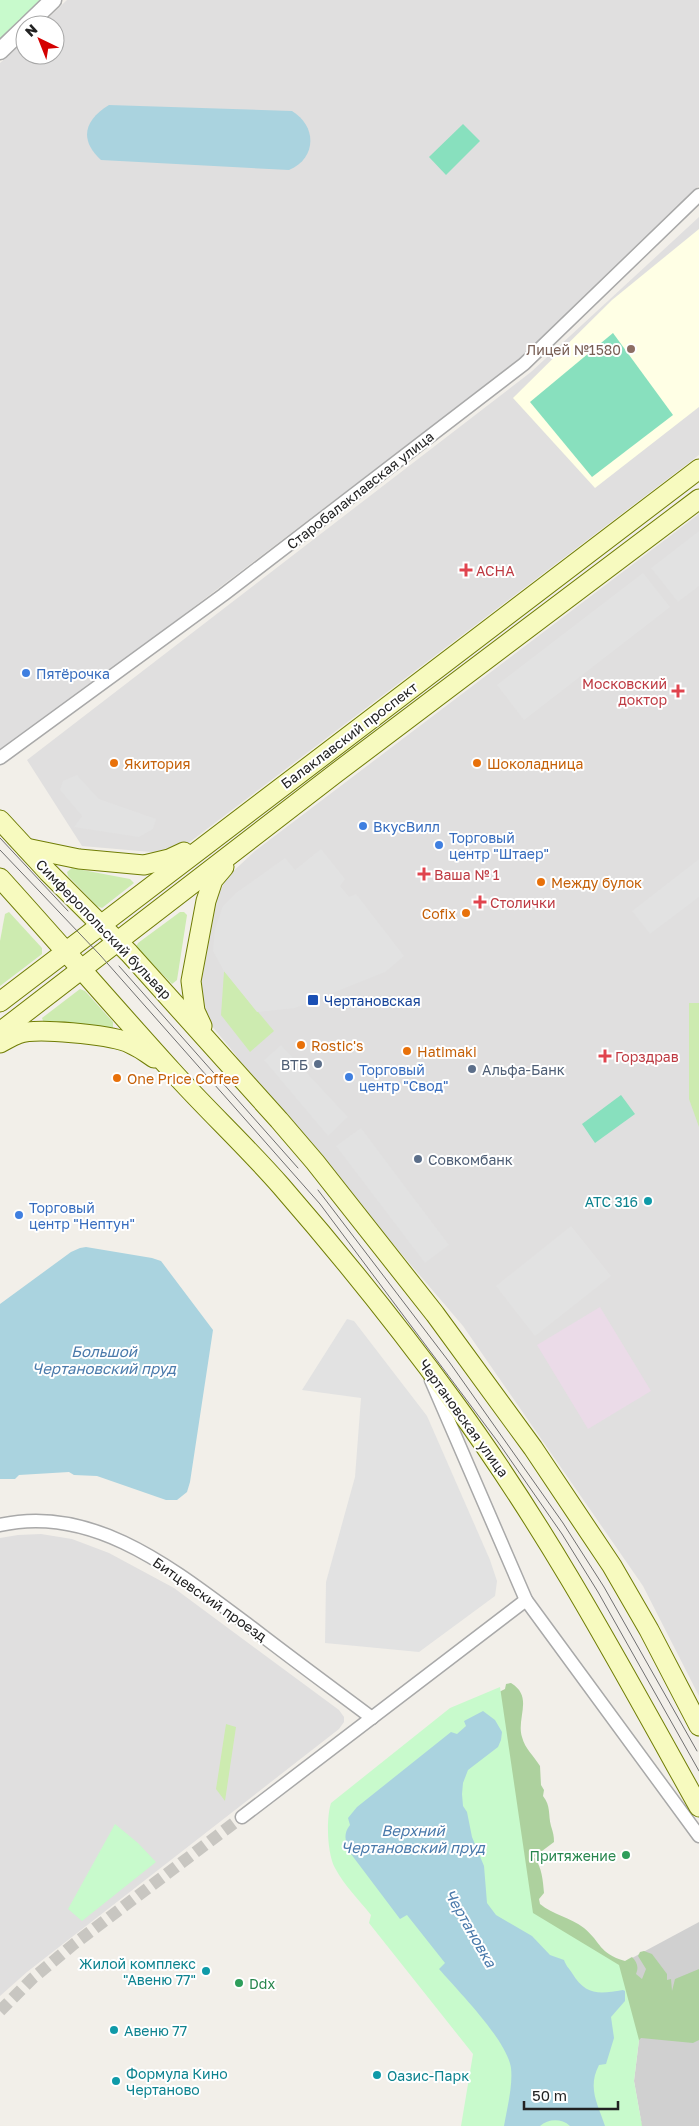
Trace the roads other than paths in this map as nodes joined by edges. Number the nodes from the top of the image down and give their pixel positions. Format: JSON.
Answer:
{"nodes":[{"id":1,"x":54,"y":0,"type":"edge"},
{"id":2,"x":38,"y":15,"type":"edge"},
{"id":3,"x":15,"y":37,"type":"edge"},
{"id":4,"x":0,"y":51,"type":"edge"},
{"id":5,"x":699,"y":195,"type":"edge"},
{"id":6,"x":699,"y":469,"type":"edge"},
{"id":7,"x":699,"y":499,"type":"edge"},
{"id":8,"x":659,"y":500,"type":"junction"},
{"id":9,"x":672,"y":520,"type":"junction"},
{"id":10,"x":0,"y":758,"type":"edge"},
{"id":11,"x":0,"y":820,"type":"edge"},
{"id":12,"x":221,"y":833,"type":"junction"},
{"id":13,"x":26,"y":848,"type":"junction"},
{"id":14,"x":236,"y":851,"type":"junction"},
{"id":15,"x":184,"y":861,"type":"junction"},
{"id":16,"x":0,"y":878,"type":"edge"},
{"id":17,"x":197,"y":881,"type":"junction"},
{"id":18,"x":98,"y":933,"type":"junction"},
{"id":19,"x":118,"y":941,"type":"junction"},
{"id":20,"x":67,"y":951,"type":"junction"},
{"id":21,"x":83,"y":968,"type":"junction"},
{"id":22,"x":0,"y":1002,"type":"edge"},
{"id":23,"x":0,"y":1032,"type":"edge"},
{"id":24,"x":208,"y":1039,"type":"junction"},
{"id":25,"x":0,"y":1043,"type":"edge"},
{"id":26,"x":172,"y":1071,"type":"junction"},
{"id":27,"x":424,"y":1362,"type":"junction"},
{"id":28,"x":0,"y":1525,"type":"edge"},
{"id":29,"x":526,"y":1600,"type":"junction"},
{"id":30,"x":372,"y":1718,"type":"junction"},
{"id":31,"x":699,"y":1726,"type":"edge"},
{"id":32,"x":699,"y":1807,"type":"edge"},
{"id":33,"x":242,"y":1816,"type":"tunnel mouth"},
{"id":34,"x":699,"y":1836,"type":"edge"}],
"edges":[{"from":1,"to":2,"type":"street"},
{"from":3,"to":4,"type":"street"},
{"from":5,"to":10,"type":"street","name":"Старобалаклавская улица"},
{"from":6,"to":8,"type":"main road","name":"Балаклавский проспект"},
{"from":7,"to":9,"type":"main road","name":"Балаклавский проспект"},
{"from":8,"to":9,"type":"street"},
{"from":8,"to":12,"type":"main road","name":"Балаклавский проспект"},
{"from":9,"to":14,"type":"main road","name":"Балаклавский проспект"},
{"from":11,"to":13,"type":"main road","name":"Симферопольский бульвар"},
{"from":12,"to":13,"type":"main road"},
{"from":12,"to":15,"type":"main road","name":"Балаклавский проспект"},
{"from":13,"to":18,"type":"main road","name":"Симферопольский бульвар"},
{"from":14,"to":17,"type":"main road","name":"Балаклавский проспект"},
{"from":14,"to":24,"type":"main road"},
{"from":15,"to":17,"type":"street"},
{"from":15,"to":18,"type":"main road","name":"Балаклавский проспект"},
{"from":16,"to":20,"type":"main road"},
{"from":17,"to":19,"type":"main road","name":"Балаклавский проспект"},
{"from":18,"to":19,"type":"main road","name":"Симферопольский бульвар"},
{"from":18,"to":20,"type":"main road","name":"Балаклавский проспект"},
{"from":18,"to":21,"type":"main road"},
{"from":19,"to":21,"type":"main road","name":"Балаклавский проспект"},
{"from":19,"to":24,"type":"main road","name":"Симферопольский бульвар"},
{"from":20,"to":21,"type":"main road"},
{"from":20,"to":22,"type":"main road","name":"Балаклавский проспект"},
{"from":21,"to":23,"type":"main road","name":"Балаклавский проспект"},
{"from":21,"to":26,"type":"main road"},
{"from":24,"to":31,"type":"main road"},
{"from":25,"to":26,"type":"main road"},
{"from":26,"to":27,"type":"main road","name":"Чертановская улица"},
{"from":27,"to":29,"type":"street"},
{"from":27,"to":32,"type":"main road","name":"Чертановская улица"},
{"from":28,"to":30,"type":"street","name":"Битцевский проезд"},
{"from":29,"to":30,"type":"street"},
{"from":29,"to":34,"type":"street"},
{"from":30,"to":33,"type":"street"}]}
